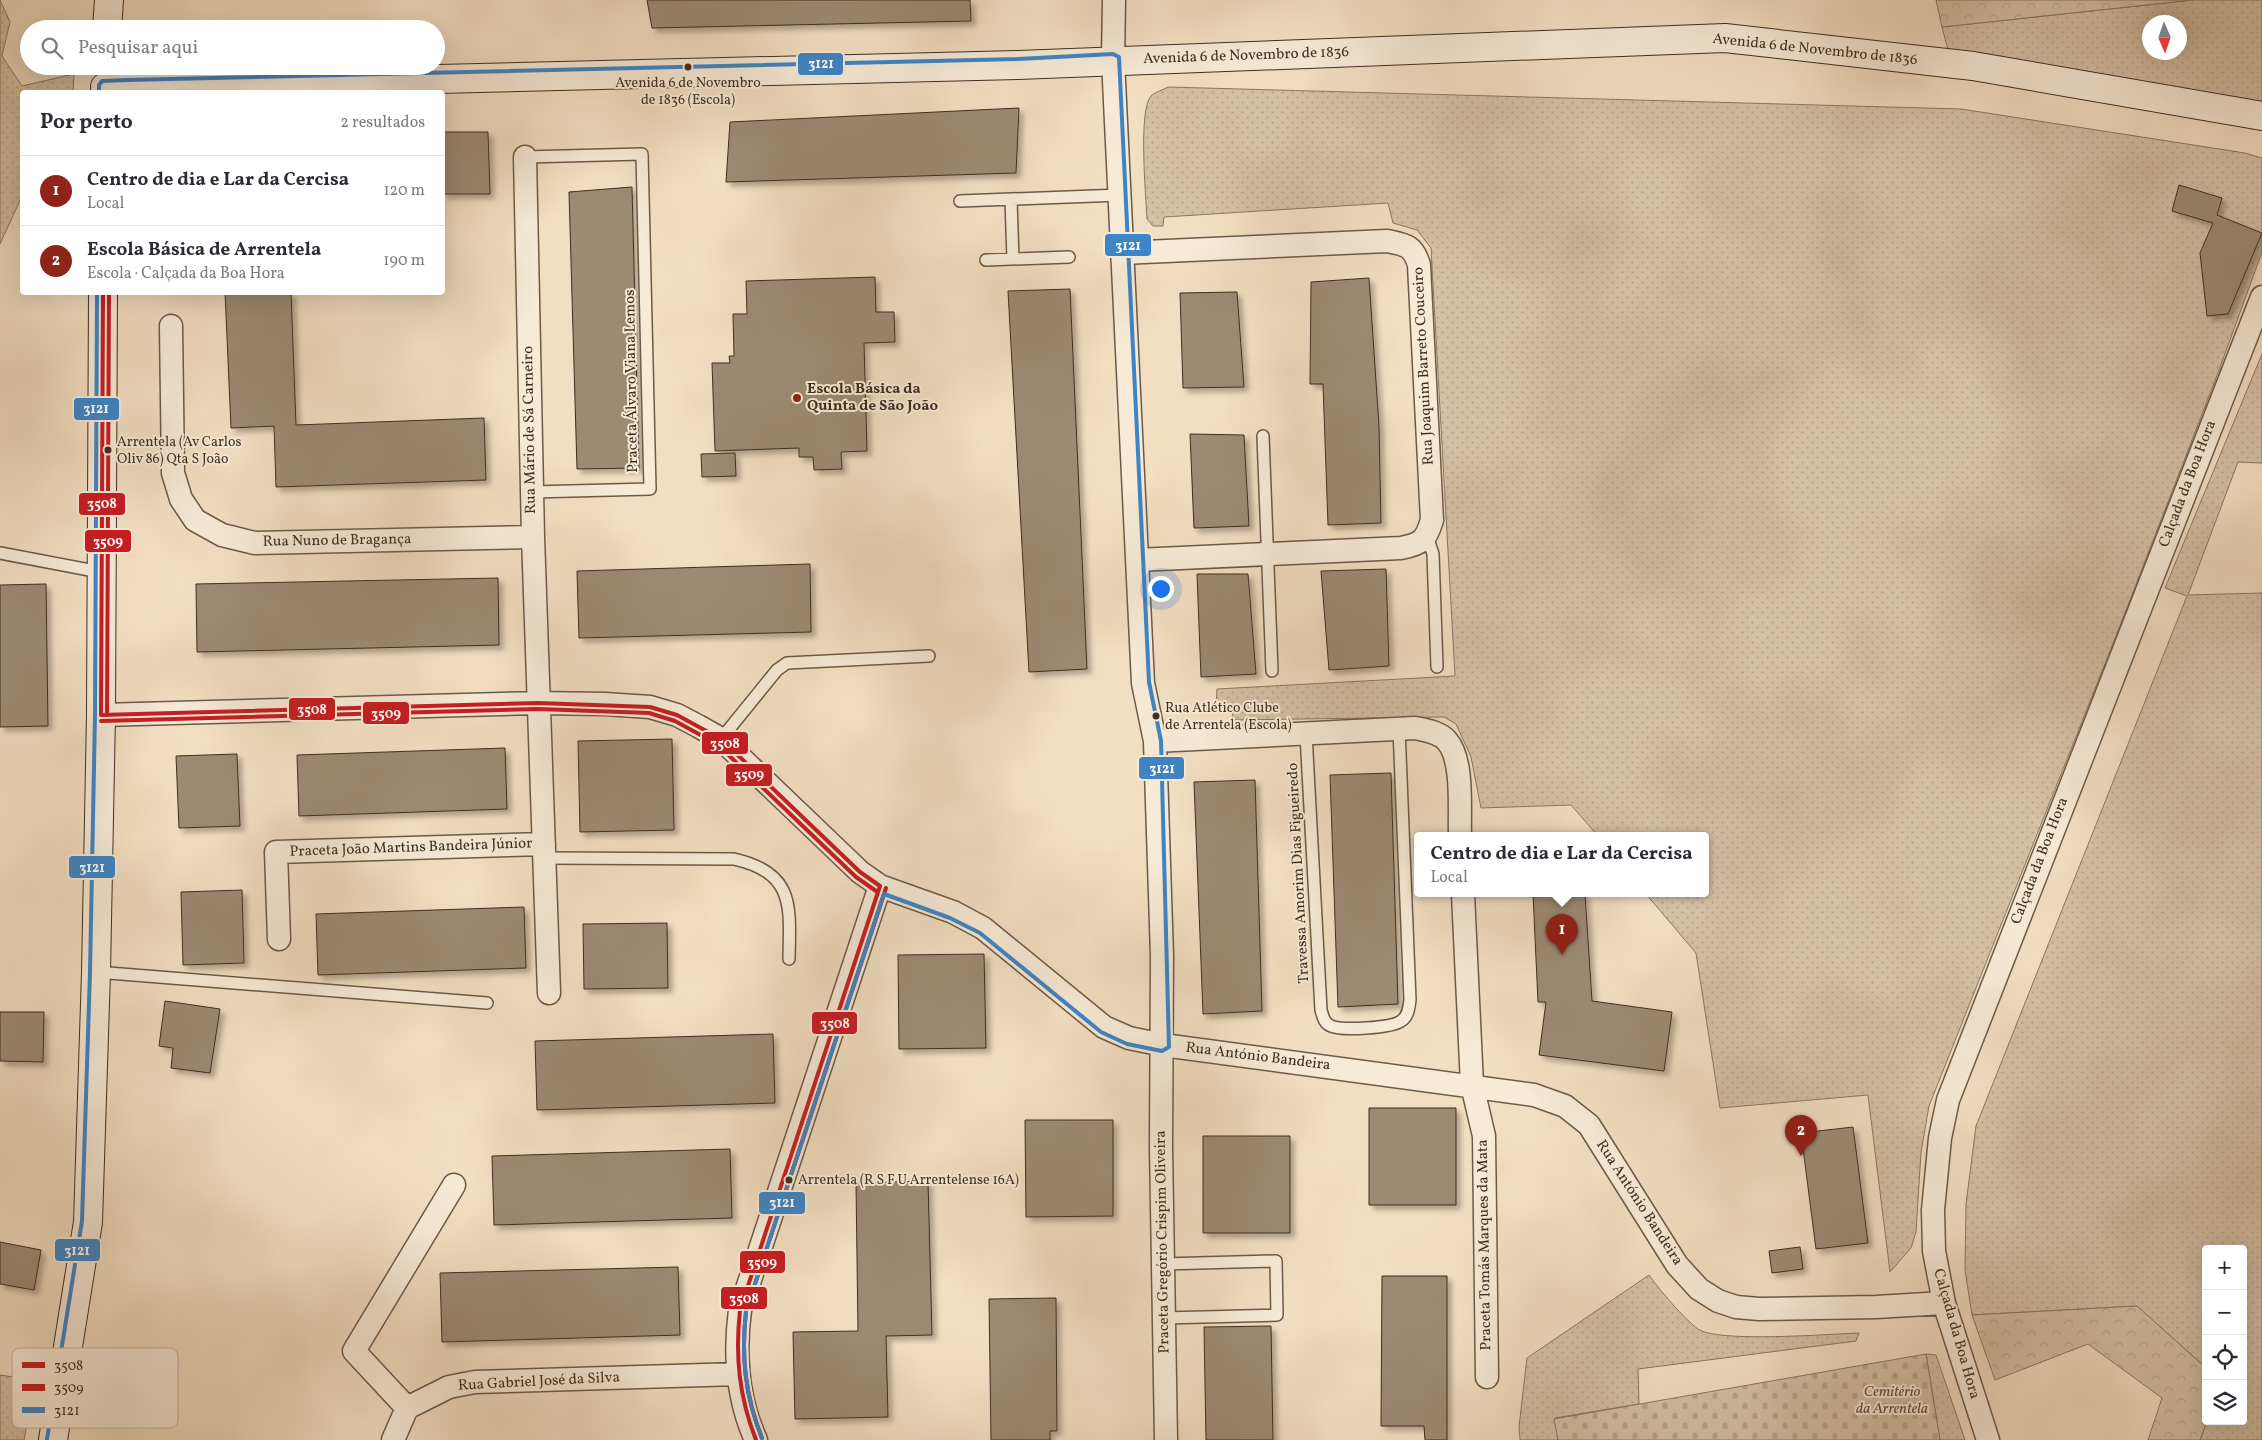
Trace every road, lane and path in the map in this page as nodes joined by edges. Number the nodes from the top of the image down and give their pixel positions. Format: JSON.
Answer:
{"nodes":[{"id":1,"x":109,"y":0,"type":"edge"},
{"id":2,"x":1114,"y":0,"type":"edge"},
{"id":3,"x":108,"y":20,"type":"edge"},
{"id":4,"x":1113,"y":60,"type":"junction"},
{"id":5,"x":105,"y":82,"type":"edge"},
{"id":6,"x":2262,"y":116,"type":"edge"},
{"id":7,"x":525,"y":157,"type":"joint"},
{"id":8,"x":1120,"y":195,"type":"junction"},
{"id":9,"x":1011,"y":200,"type":"junction"},
{"id":10,"x":960,"y":201,"type":"dead end"},
{"id":11,"x":1122,"y":253,"type":"junction"},
{"id":12,"x":1070,"y":257,"type":"dead end"},
{"id":13,"x":1013,"y":259,"type":"junction"},
{"id":14,"x":986,"y":260,"type":"dead end"},
{"id":15,"x":103,"y":295,"type":"edge"},
{"id":16,"x":2262,"y":297,"type":"edge"},
{"id":17,"x":171,"y":326,"type":"dead end"},
{"id":18,"x":1263,"y":436,"type":"dead end"},
{"id":19,"x":532,"y":492,"type":"junction"},
{"id":20,"x":1427,"y":536,"type":"junction"},
{"id":21,"x":533,"y":537,"type":"junction"},
{"id":22,"x":0,"y":553,"type":"edge"},
{"id":23,"x":1267,"y":554,"type":"junction"},
{"id":24,"x":1137,"y":560,"type":"junction"},
{"id":25,"x":100,"y":572,"type":"junction"},
{"id":26,"x":929,"y":656,"type":"dead end"},
{"id":27,"x":1437,"y":667,"type":"dead end"},
{"id":28,"x":1272,"y":672,"type":"dead end"},
{"id":29,"x":538,"y":703,"type":"junction"},
{"id":30,"x":101,"y":715,"type":"junction"},
{"id":31,"x":1399,"y":729,"type":"junction"},
{"id":32,"x":1306,"y":734,"type":"junction"},
{"id":33,"x":721,"y":739,"type":"junction"},
{"id":34,"x":1154,"y":741,"type":"junction"},
{"id":35,"x":1460,"y":832,"type":"edge"},
{"id":36,"x":544,"y":851,"type":"junction"},
{"id":37,"x":880,"y":886,"type":"junction"},
{"id":38,"x":1463,"y":897,"type":"edge"},
{"id":39,"x":279,"y":939,"type":"dead end"},
{"id":40,"x":789,"y":959,"type":"dead end"},
{"id":41,"x":96,"y":972,"type":"junction"},
{"id":42,"x":549,"y":993,"type":"dead end"},
{"id":43,"x":487,"y":1003,"type":"dead end"},
{"id":44,"x":1163,"y":1045,"type":"junction"},
{"id":45,"x":1472,"y":1085,"type":"junction"},
{"id":46,"x":454,"y":1184,"type":"dead end"},
{"id":47,"x":1163,"y":1264,"type":"junction"},
{"id":48,"x":1944,"y":1303,"type":"junction"},
{"id":49,"x":1164,"y":1318,"type":"junction"},
{"id":50,"x":68,"y":1348,"type":"edge"},
{"id":51,"x":738,"y":1374,"type":"junction"},
{"id":52,"x":1487,"y":1377,"type":"dead end"},
{"id":53,"x":407,"y":1408,"type":"junction"},
{"id":54,"x":393,"y":1440,"type":"edge"},
{"id":55,"x":756,"y":1440,"type":"edge"},
{"id":56,"x":1166,"y":1440,"type":"edge"},
{"id":57,"x":1988,"y":1440,"type":"edge"}],
"edges":[{"from":1,"to":3,"type":"street"},
{"from":2,"to":4,"type":"street","name":"Praceta Gregório Crispim Oliveira"},
{"from":4,"to":5,"type":"street","name":"Avenida 6 de Novembro de 1836"},
{"from":4,"to":6,"type":"street","name":"Avenida 6 de Novembro de 1836"},
{"from":4,"to":8,"type":"street","name":"Praceta Gregório Crispim Oliveira"},
{"from":7,"to":19,"type":"street","name":"Rua Mário de Sá Carneiro"},
{"from":7,"to":19,"type":"lane","name":"Praceta Álvaro Viana Lemos"},
{"from":8,"to":9,"type":"lane"},
{"from":8,"to":11,"type":"street","name":"Praceta Gregório Crispim Oliveira"},
{"from":9,"to":10,"type":"lane"},
{"from":9,"to":13,"type":"lane"},
{"from":11,"to":20,"type":"street","name":"Rua Joaquim Barreto Couceiro"},
{"from":11,"to":24,"type":"street","name":"Praceta Gregório Crispim Oliveira"},
{"from":12,"to":13,"type":"lane"},
{"from":13,"to":14,"type":"lane"},
{"from":15,"to":25,"type":"street"},
{"from":16,"to":48,"type":"street","name":"Calçada da Boa Hora"},
{"from":17,"to":21,"type":"street","name":"Rua Nuno de Bragança"},
{"from":18,"to":23,"type":"lane"},
{"from":19,"to":21,"type":"street","name":"Rua Mário de Sá Carneiro"},
{"from":20,"to":23,"type":"street"},
{"from":20,"to":27,"type":"lane","name":"Rua Joaquim Barreto Couceiro"},
{"from":21,"to":29,"type":"street","name":"Rua Mário de Sá Carneiro"},
{"from":22,"to":25,"type":"lane"},
{"from":23,"to":24,"type":"street"},
{"from":23,"to":28,"type":"lane"},
{"from":24,"to":34,"type":"street","name":"Praceta Gregório Crispim Oliveira"},
{"from":25,"to":30,"type":"street"},
{"from":26,"to":33,"type":"lane"},
{"from":29,"to":30,"type":"street","name":"Rua António Bandeira"},
{"from":29,"to":33,"type":"street","name":"Rua António Bandeira"},
{"from":29,"to":36,"type":"street","name":"Rua Mário de Sá Carneiro"},
{"from":30,"to":41,"type":"street"},
{"from":31,"to":32,"type":"street"},
{"from":31,"to":32,"type":"lane","name":"Travessa Amorim Dias Figueiredo"},
{"from":31,"to":35,"type":"street"},
{"from":32,"to":34,"type":"street"},
{"from":33,"to":37,"type":"street","name":"Rua António Bandeira"},
{"from":34,"to":44,"type":"street","name":"Praceta Gregório Crispim Oliveira"},
{"from":36,"to":39,"type":"street","name":"Praceta João Martins Bandeira Júnior"},
{"from":36,"to":40,"type":"lane"},
{"from":36,"to":42,"type":"street","name":"Rua Mário de Sá Carneiro"},
{"from":37,"to":44,"type":"street","name":"Rua António Bandeira"},
{"from":37,"to":51,"type":"street"},
{"from":38,"to":45,"type":"street","name":"Praceta Tomás Marques da Mata"},
{"from":41,"to":43,"type":"lane"},
{"from":41,"to":50,"type":"street"},
{"from":44,"to":45,"type":"street","name":"Rua António Bandeira"},
{"from":44,"to":47,"type":"street","name":"Praceta Gregório Crispim Oliveira"},
{"from":45,"to":48,"type":"street","name":"Rua António Bandeira"},
{"from":45,"to":52,"type":"street","name":"Praceta Tomás Marques da Mata"},
{"from":46,"to":53,"type":"street"},
{"from":47,"to":49,"type":"street","name":"Praceta Gregório Crispim Oliveira"},
{"from":47,"to":49,"type":"lane"},
{"from":48,"to":57,"type":"street","name":"Calçada da Boa Hora"},
{"from":49,"to":56,"type":"street","name":"Praceta Gregório Crispim Oliveira"},
{"from":51,"to":53,"type":"street","name":"Rua Gabriel José da Silva"},
{"from":51,"to":55,"type":"street"},
{"from":53,"to":54,"type":"street"}]}
